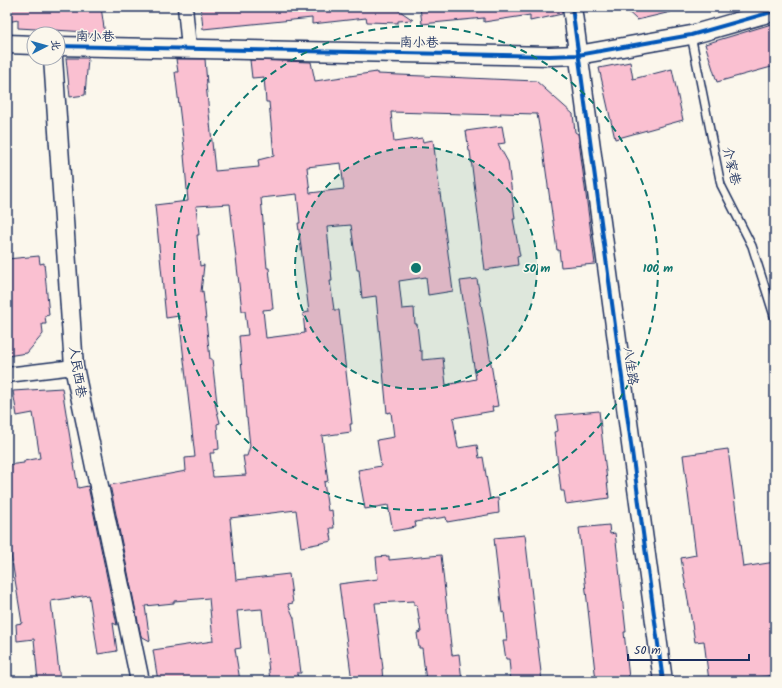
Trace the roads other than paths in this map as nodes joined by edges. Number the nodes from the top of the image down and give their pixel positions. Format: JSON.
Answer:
{"nodes":[{"id":1,"x":185,"y":7,"type":"edge"},
{"id":2,"x":572,"y":7,"type":"edge"},
{"id":3,"x":775,"y":11,"type":"edge"},
{"id":4,"x":691,"y":35,"type":"junction"},
{"id":5,"x":7,"y":44,"type":"edge"},
{"id":6,"x":26,"y":45,"type":"edge"},
{"id":7,"x":66,"y":46,"type":"edge"},
{"id":8,"x":189,"y":48,"type":"junction"},
{"id":9,"x":578,"y":55,"type":"junction"},
{"id":10,"x":54,"y":66,"type":"edge"},
{"id":11,"x":775,"y":319,"type":"edge"},
{"id":12,"x":74,"y":367,"type":"junction"},
{"id":13,"x":7,"y":375,"type":"edge"},
{"id":14,"x":140,"y":681,"type":"edge"},
{"id":15,"x":663,"y":681,"type":"edge"}],
"edges":[{"from":1,"to":8,"type":"street"},
{"from":2,"to":9,"type":"street","name":"八佳路"},
{"from":3,"to":4,"type":"street","name":"南小巷"},
{"from":4,"to":9,"type":"street","name":"南小巷"},
{"from":4,"to":11,"type":"lane","name":"介家巷"},
{"from":5,"to":6,"type":"street"},
{"from":7,"to":8,"type":"street","name":"南小巷"},
{"from":8,"to":9,"type":"street","name":"南小巷"},
{"from":9,"to":15,"type":"street","name":"八佳路"},
{"from":10,"to":12,"type":"street","name":"人民西巷"},
{"from":12,"to":13,"type":"street"},
{"from":12,"to":14,"type":"street","name":"人民西巷"}]}
